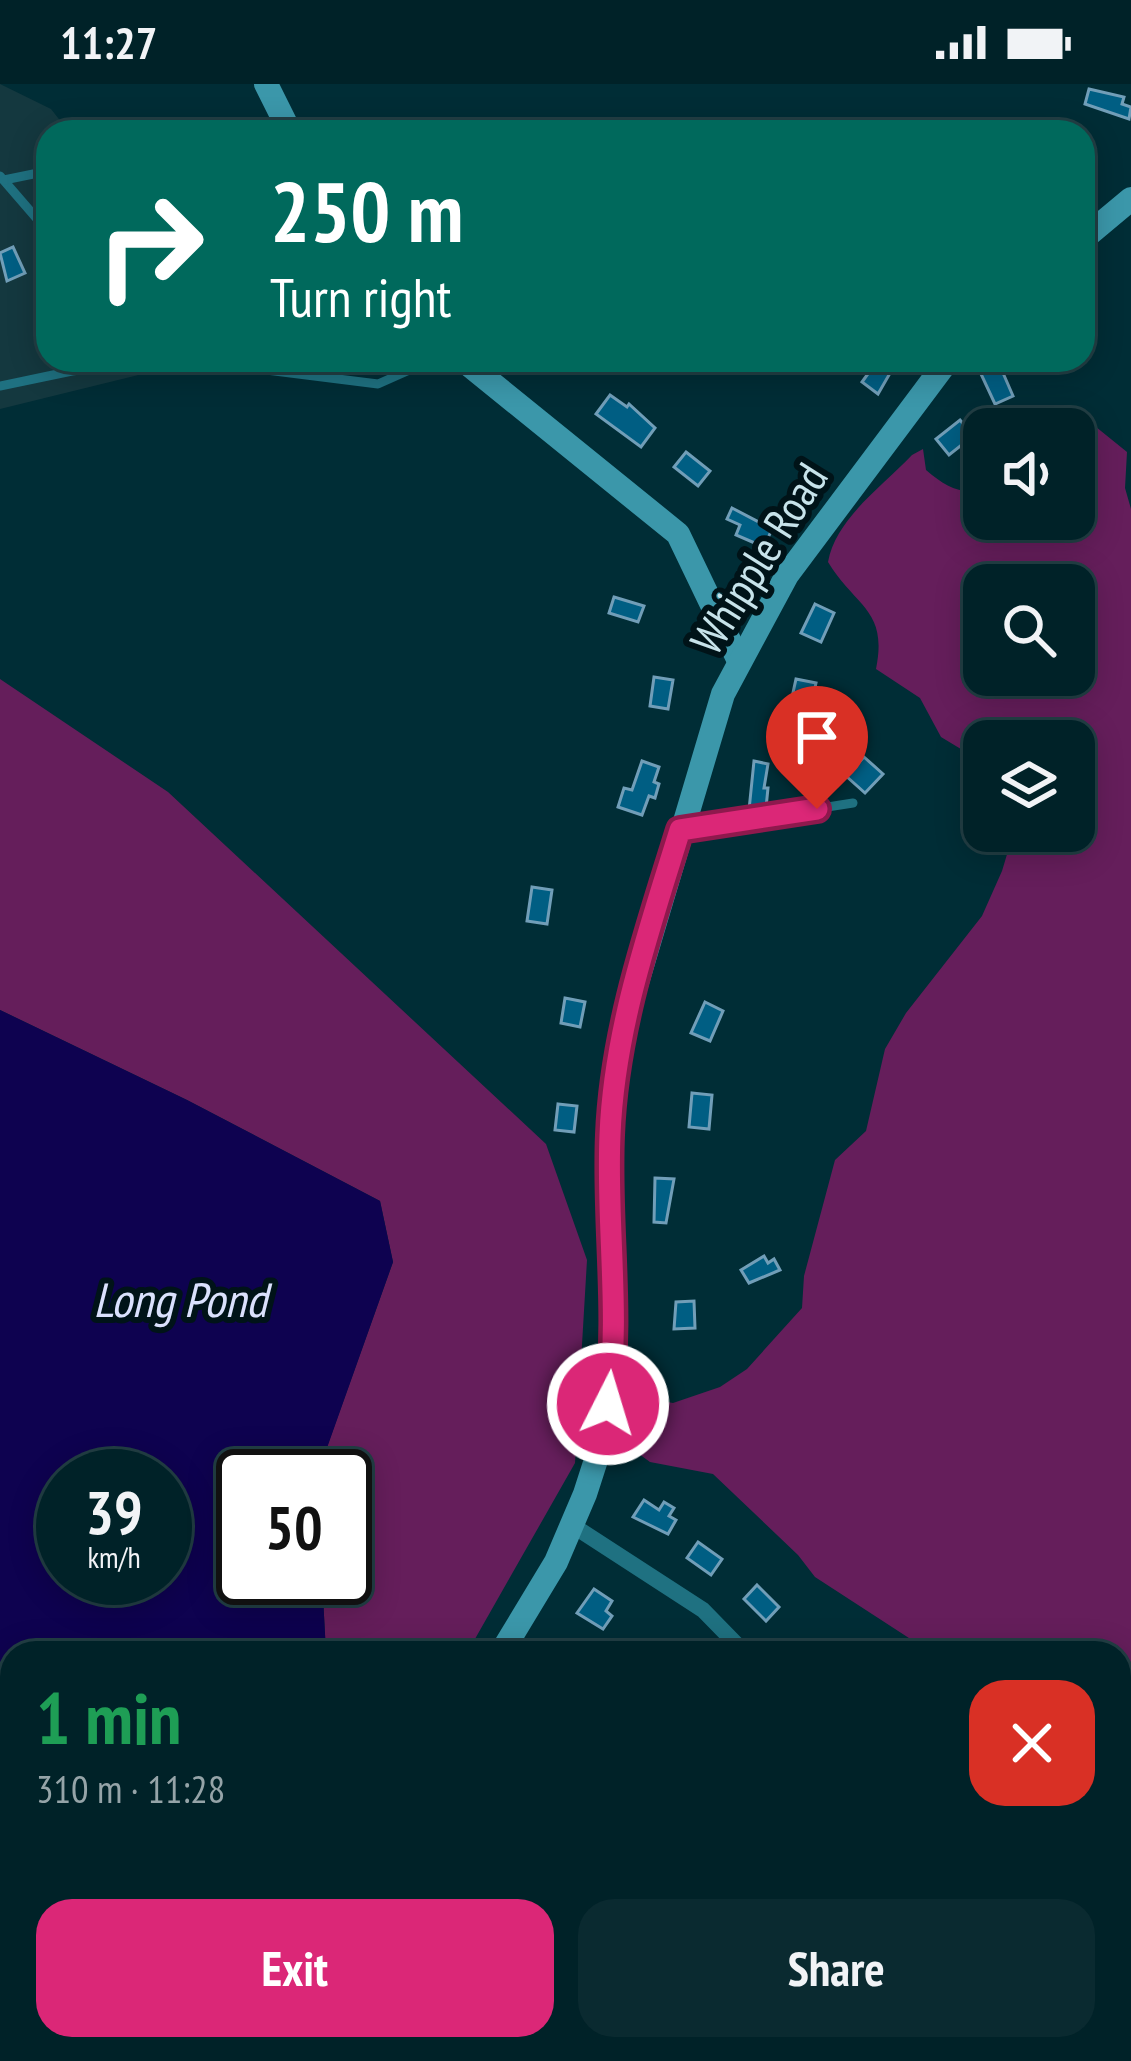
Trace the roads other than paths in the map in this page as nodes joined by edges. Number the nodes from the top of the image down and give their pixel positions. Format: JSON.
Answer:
{"nodes":[{"id":1,"x":266,"y":84,"type":"edge"},
{"id":2,"x":284,"y":120,"type":"edge"},
{"id":3,"x":36,"y":173,"type":"edge"},
{"id":4,"x":2,"y":178,"type":"edge"},
{"id":5,"x":1131,"y":200,"type":"edge"},
{"id":6,"x":36,"y":218,"type":"edge"},
{"id":7,"x":1095,"y":228,"type":"edge"},
{"id":8,"x":63,"y":372,"type":"edge"},
{"id":9,"x":282,"y":372,"type":"edge"},
{"id":10,"x":405,"y":372,"type":"edge"},
{"id":11,"x":478,"y":372,"type":"edge"},
{"id":12,"x":939,"y":372,"type":"edge"},
{"id":13,"x":0,"y":386,"type":"edge"},
{"id":14,"x":739,"y":661,"type":"junction"},
{"id":15,"x":853,"y":803,"type":"dead end"},
{"id":16,"x":680,"y":830,"type":"junction"},
{"id":17,"x":572,"y":1525,"type":"junction"},
{"id":18,"x":508,"y":1641,"type":"edge"},
{"id":19,"x":733,"y":1641,"type":"edge"}],
"edges":[{"from":1,"to":2,"type":"main road"},
{"from":3,"to":4,"type":"lane"},
{"from":4,"to":6,"type":"lane"},
{"from":5,"to":7,"type":"main road"},
{"from":8,"to":13,"type":"lane"},
{"from":9,"to":10,"type":"lane"},
{"from":11,"to":14,"type":"main road"},
{"from":12,"to":14,"type":"main road","name":"Whipple Road"},
{"from":14,"to":16,"type":"main road","name":"Whipple Road"},
{"from":15,"to":16,"type":"lane"},
{"from":16,"to":17,"type":"main road","name":"Whipple Road"},
{"from":17,"to":18,"type":"main road","name":"Whipple Road"},
{"from":17,"to":19,"type":"street"}]}
